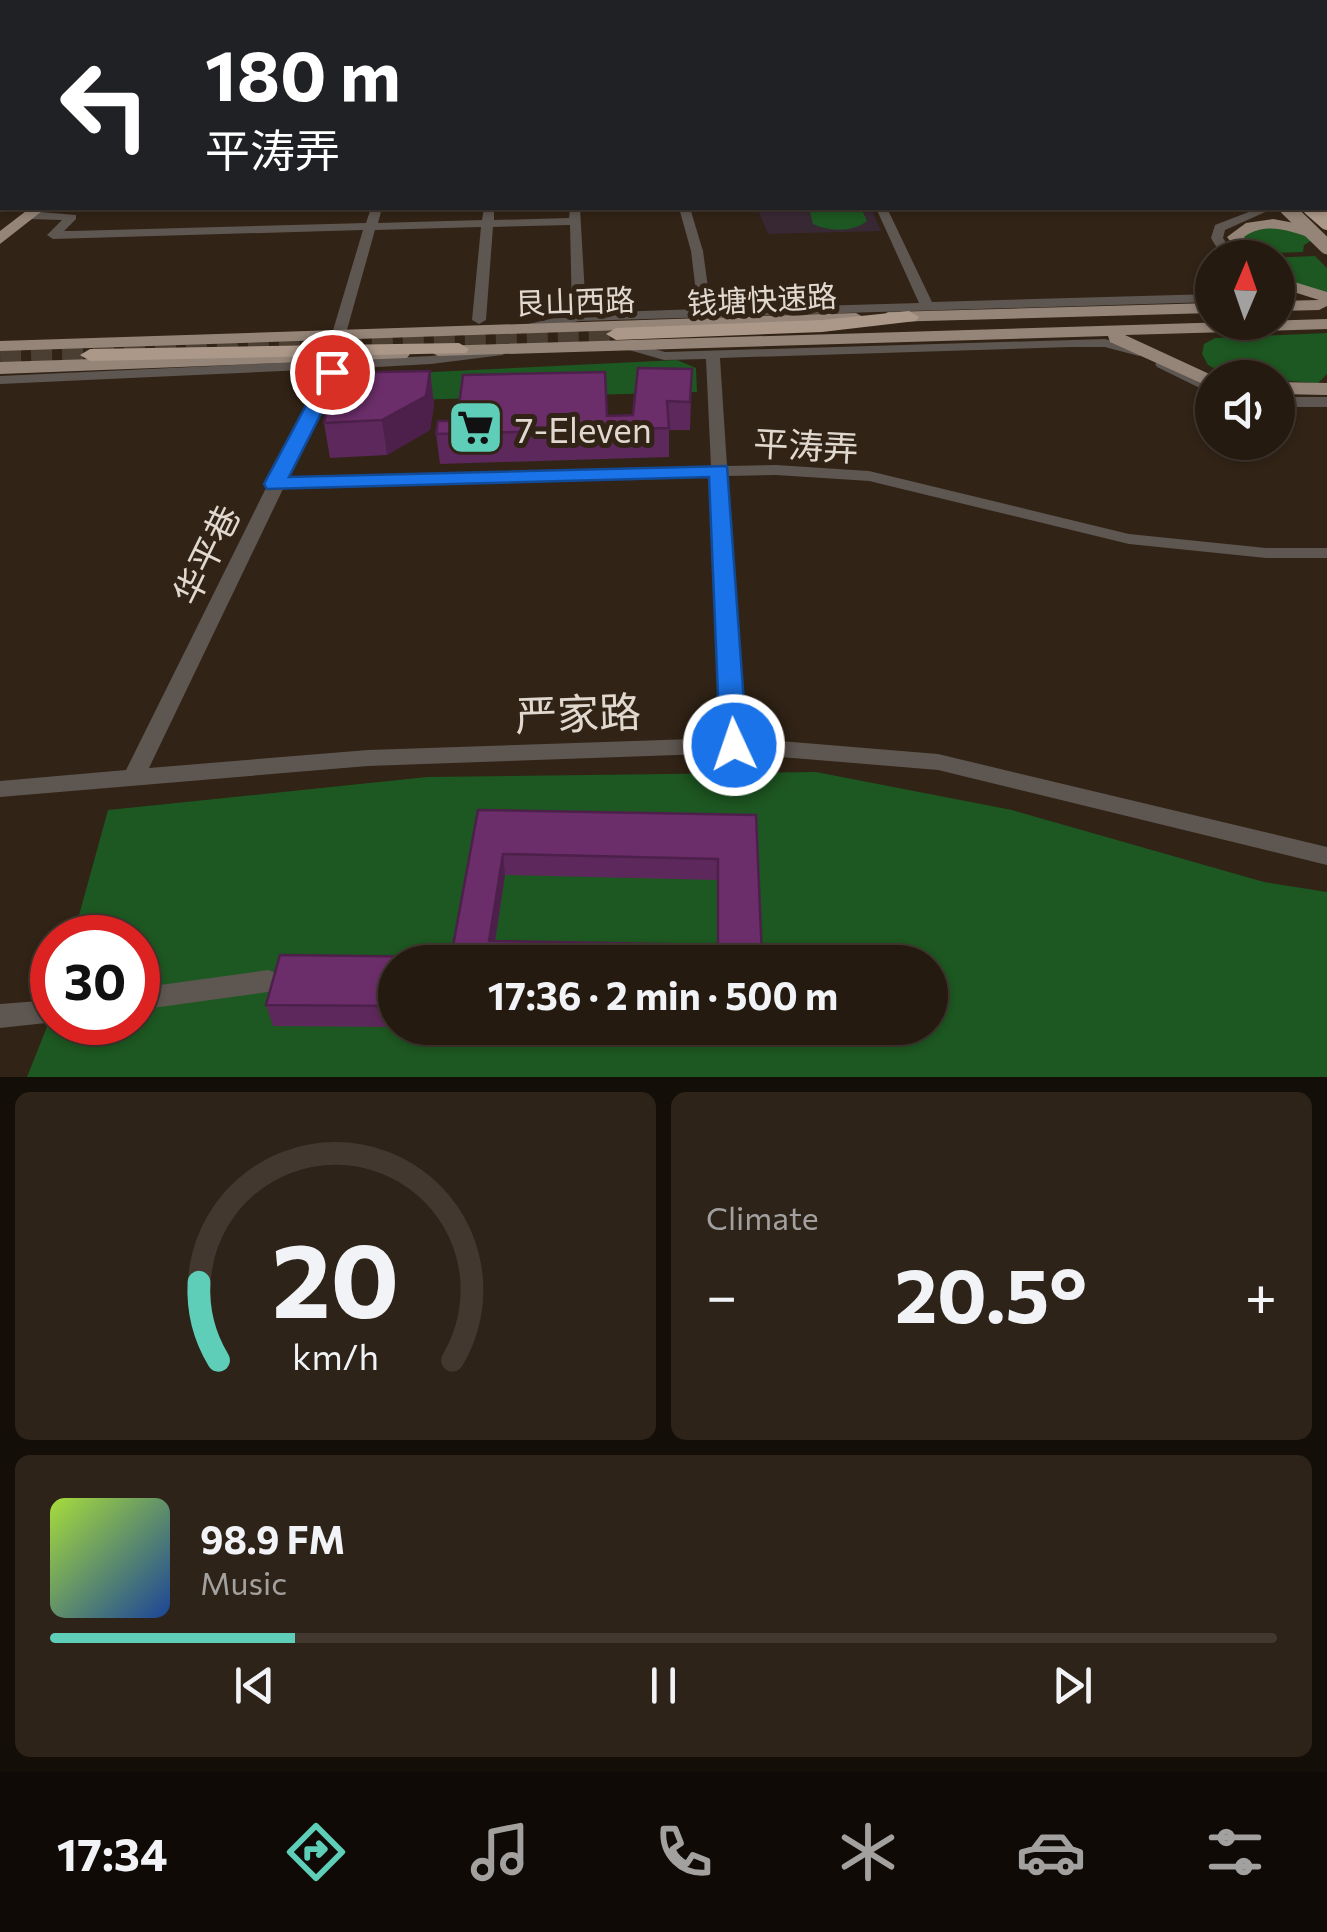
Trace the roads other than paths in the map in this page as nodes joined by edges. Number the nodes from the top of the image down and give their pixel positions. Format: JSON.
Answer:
{"nodes":[{"id":1,"x":25,"y":210,"type":"edge"},
{"id":2,"x":27,"y":210,"type":"edge"},
{"id":3,"x":27,"y":210,"type":"edge"},
{"id":4,"x":34,"y":210,"type":"edge"},
{"id":5,"x":375,"y":210,"type":"edge"},
{"id":6,"x":489,"y":210,"type":"edge"},
{"id":7,"x":685,"y":210,"type":"edge"},
{"id":8,"x":882,"y":210,"type":"edge"},
{"id":9,"x":1263,"y":210,"type":"edge"},
{"id":10,"x":1273,"y":210,"type":"edge"},
{"id":11,"x":1295,"y":210,"type":"edge"},
{"id":12,"x":1301,"y":210,"type":"edge"},
{"id":13,"x":575,"y":214,"type":"edge"},
{"id":14,"x":1326,"y":218,"type":"edge"},
{"id":15,"x":0,"y":220,"type":"edge"},
{"id":16,"x":489,"y":224,"type":"junction"},
{"id":17,"x":370,"y":227,"type":"junction"},
{"id":18,"x":0,"y":230,"type":"edge"},
{"id":19,"x":0,"y":239,"type":"edge"},
{"id":20,"x":1218,"y":240,"type":"edge"},
{"id":21,"x":1229,"y":240,"type":"edge"},
{"id":22,"x":1238,"y":240,"type":"edge"},
{"id":23,"x":1295,"y":289,"type":"edge"},
{"id":24,"x":1327,"y":301,"type":"edge"},
{"id":25,"x":1195,"y":303,"type":"edge"},
{"id":26,"x":1295,"y":304,"type":"edge"},
{"id":27,"x":927,"y":305,"type":"junction"},
{"id":28,"x":1195,"y":306,"type":"edge"},
{"id":29,"x":706,"y":314,"type":"junction"},
{"id":30,"x":579,"y":317,"type":"junction"},
{"id":31,"x":909,"y":317,"type":"junction"},
{"id":32,"x":479,"y":320,"type":"dead end"},
{"id":33,"x":1327,"y":324,"type":"edge"},
{"id":34,"x":1295,"y":325,"type":"edge"},
{"id":35,"x":1195,"y":328,"type":"edge"},
{"id":36,"x":523,"y":329,"type":"junction"},
{"id":37,"x":1053,"y":333,"type":"junction"},
{"id":38,"x":338,"y":337,"type":"junction"},
{"id":39,"x":622,"y":340,"type":"junction"},
{"id":40,"x":1201,"y":340,"type":"edge"},
{"id":41,"x":0,"y":346,"type":"edge"},
{"id":42,"x":530,"y":348,"type":"junction"},
{"id":43,"x":459,"y":349,"type":"junction"},
{"id":44,"x":713,"y":354,"type":"junction"},
{"id":45,"x":90,"y":355,"type":"dead end"},
{"id":46,"x":254,"y":360,"type":"junction"},
{"id":47,"x":1203,"y":360,"type":"edge"},
{"id":48,"x":336,"y":363,"type":"junction"},
{"id":49,"x":0,"y":374,"type":"edge"},
{"id":50,"x":1195,"y":374,"type":"edge"},
{"id":51,"x":1195,"y":381,"type":"edge"},
{"id":52,"x":1295,"y":393,"type":"edge"},
{"id":53,"x":1327,"y":395,"type":"edge"},
{"id":54,"x":1295,"y":400,"type":"edge"},
{"id":55,"x":720,"y":470,"type":"junction"},
{"id":56,"x":274,"y":484,"type":"junction"},
{"id":57,"x":1327,"y":553,"type":"edge"},
{"id":58,"x":734,"y":745,"type":"junction"},
{"id":59,"x":135,"y":774,"type":"junction"},
{"id":60,"x":0,"y":790,"type":"edge"},
{"id":61,"x":1327,"y":856,"type":"edge"},
{"id":62,"x":268,"y":981,"type":"edge"},
{"id":63,"x":160,"y":996,"type":"edge"},
{"id":64,"x":30,"y":1014,"type":"edge"},
{"id":65,"x":0,"y":1016,"type":"edge"}],
"edges":[{"from":1,"to":15,"type":"main road"},
{"from":2,"to":18,"type":"main road"},
{"from":3,"to":19,"type":"main road"},
{"from":4,"to":17,"type":"street"},
{"from":5,"to":17,"type":"street"},
{"from":6,"to":16,"type":"street"},
{"from":7,"to":29,"type":"street"},
{"from":8,"to":27,"type":"street"},
{"from":9,"to":20,"type":"street"},
{"from":10,"to":21,"type":"main road"},
{"from":11,"to":14,"type":"main road","bridge":true},
{"from":12,"to":14,"type":"highway","bridge":true},
{"from":13,"to":16,"type":"street"},
{"from":13,"to":30,"type":"street"},
{"from":14,"to":22,"type":"main road"},
{"from":16,"to":17,"type":"street"},
{"from":16,"to":32,"type":"street"},
{"from":17,"to":38,"type":"street"},
{"from":23,"to":24,"type":"main road"},
{"from":24,"to":26,"type":"main road"},
{"from":25,"to":27,"type":"street"},
{"from":27,"to":29,"type":"street"},
{"from":28,"to":31,"type":"main road","name":"艮山西路"},
{"from":29,"to":30,"type":"street"},
{"from":30,"to":36,"type":"street"},
{"from":31,"to":36,"type":"main road","name":"艮山西路"},
{"from":31,"to":39,"type":"highway","name":"钱塘快速路"},
{"from":33,"to":34,"type":"main road","name":"艮山西路"},
{"from":35,"to":37,"type":"main road","name":"艮山西路"},
{"from":36,"to":38,"type":"main road","name":"艮山西路"},
{"from":37,"to":39,"type":"main road","name":"艮山西路"},
{"from":37,"to":50,"type":"main road"},
{"from":38,"to":41,"type":"main road","name":"艮山西路"},
{"from":39,"to":42,"type":"main road","name":"艮山西路"},
{"from":39,"to":44,"type":"street"},
{"from":40,"to":47,"type":"main road"},
{"from":42,"to":43,"type":"main road","name":"艮山西路"},
{"from":42,"to":48,"type":"street","name":"艮山西路"},
{"from":43,"to":45,"type":"highway"},
{"from":43,"to":46,"type":"main road","name":"艮山西路"},
{"from":44,"to":51,"type":"street"},
{"from":44,"to":55,"type":"street"},
{"from":46,"to":49,"type":"main road","name":"艮山西路"},
{"from":46,"to":49,"type":"main road"},
{"from":48,"to":49,"type":"street","name":"艮山西路"},
{"from":48,"to":56,"type":"street","name":"华平巷"},
{"from":52,"to":53,"type":"main road"},
{"from":53,"to":54,"type":"street"},
{"from":55,"to":56,"type":"street","name":"平涛弄"},
{"from":55,"to":57,"type":"street","name":"平涛弄"},
{"from":55,"to":58,"type":"street"},
{"from":56,"to":59,"type":"street","name":"华平巷"},
{"from":58,"to":59,"type":"street","name":"严家路"},
{"from":58,"to":61,"type":"street","name":"严家路"},
{"from":59,"to":60,"type":"street","name":"严家路"},
{"from":62,"to":63,"type":"street"},
{"from":64,"to":65,"type":"street"}]}
